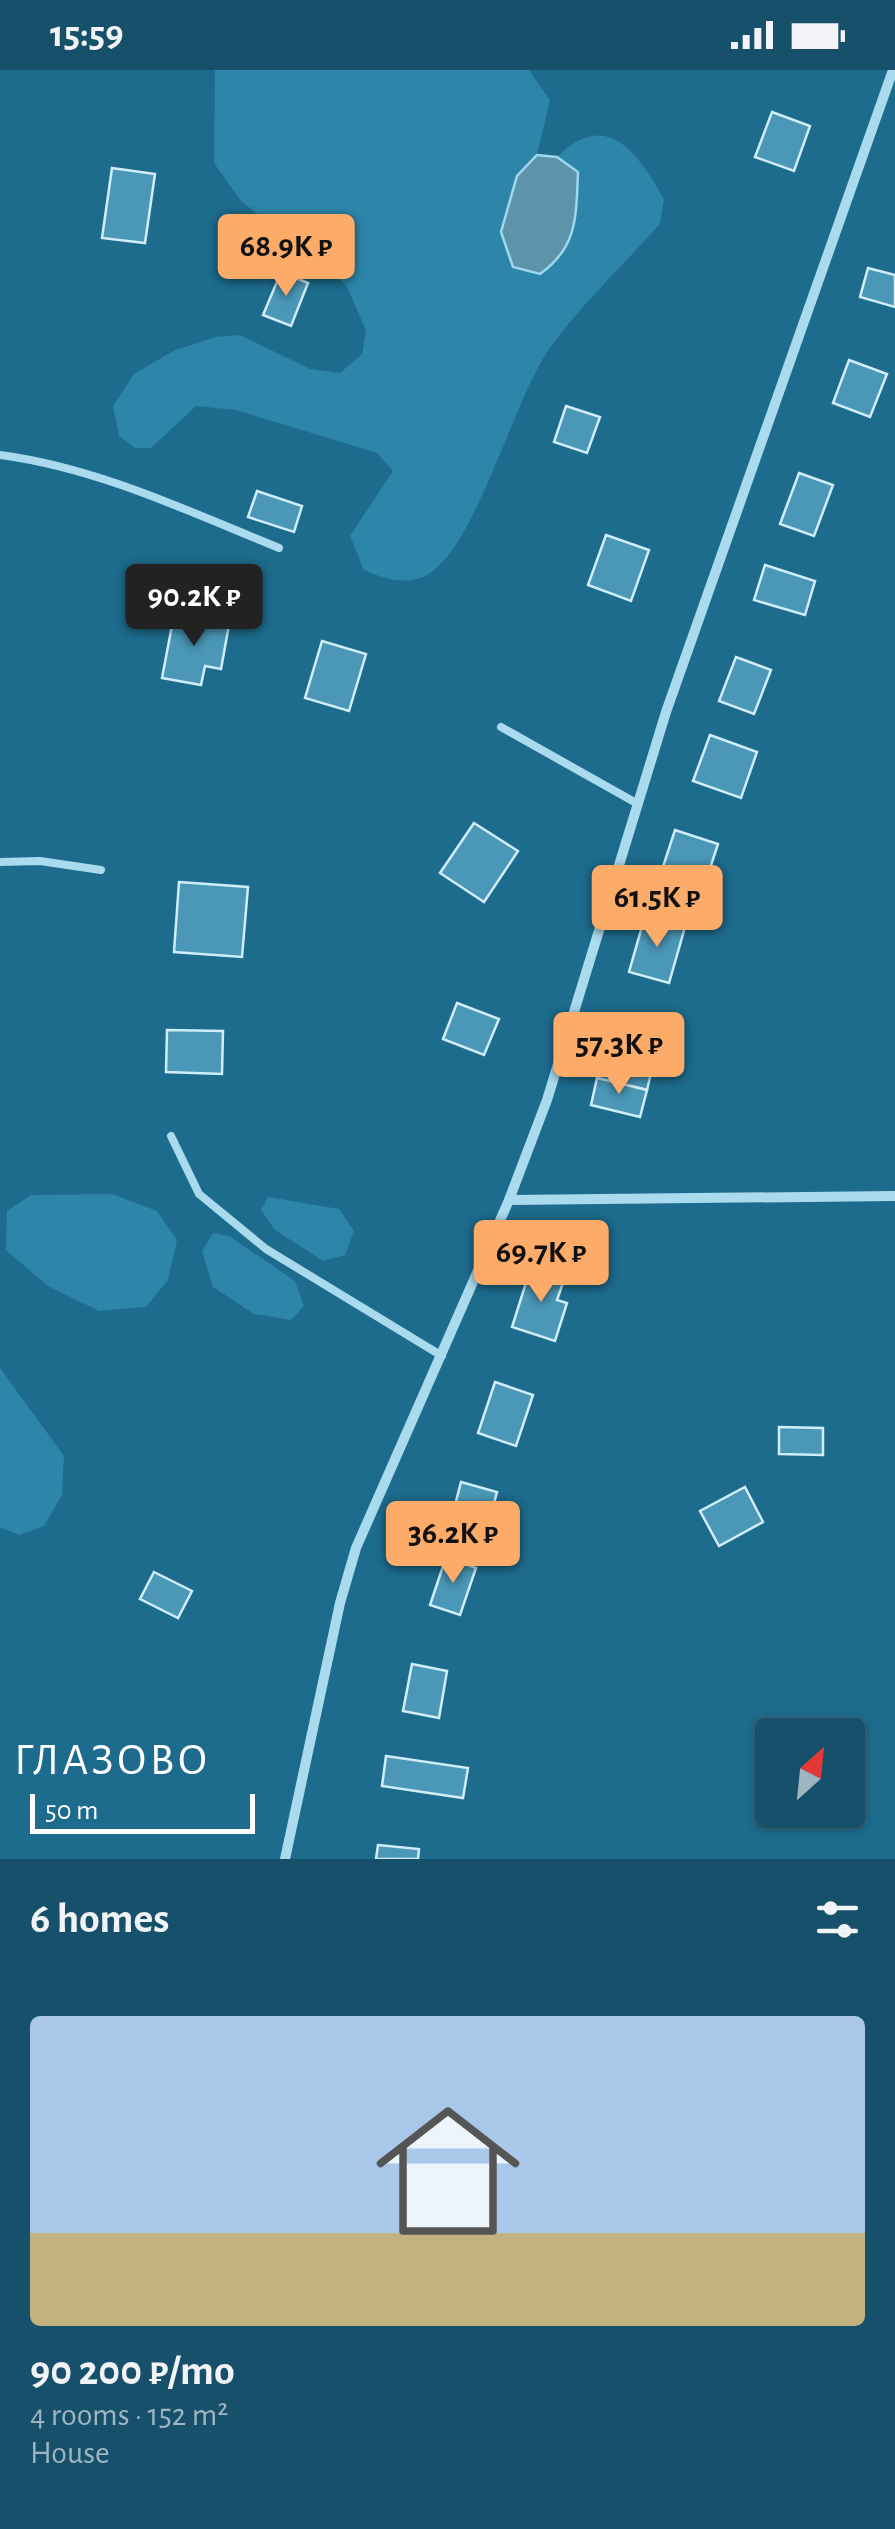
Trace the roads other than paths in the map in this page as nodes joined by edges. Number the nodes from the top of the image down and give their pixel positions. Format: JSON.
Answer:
{"nodes":[{"id":1,"x":892,"y":70,"type":"edge"},
{"id":2,"x":0,"y":455,"type":"edge"},
{"id":3,"x":279,"y":548,"type":"dead end"},
{"id":4,"x":501,"y":727,"type":"dead end"},
{"id":5,"x":638,"y":804,"type":"junction"},
{"id":6,"x":0,"y":862,"type":"edge"},
{"id":7,"x":101,"y":870,"type":"dead end"},
{"id":8,"x":171,"y":1136,"type":"dead end"},
{"id":9,"x":895,"y":1196,"type":"edge"},
{"id":10,"x":508,"y":1200,"type":"junction"},
{"id":11,"x":442,"y":1356,"type":"junction"},
{"id":12,"x":285,"y":1859,"type":"edge"}],
"edges":[{"from":1,"to":5,"type":"street"},
{"from":2,"to":3,"type":"lane"},
{"from":4,"to":5,"type":"lane"},
{"from":5,"to":10,"type":"street"},
{"from":6,"to":7,"type":"lane"},
{"from":8,"to":11,"type":"lane"},
{"from":9,"to":10,"type":"street"},
{"from":10,"to":11,"type":"street"},
{"from":11,"to":12,"type":"street"}]}
